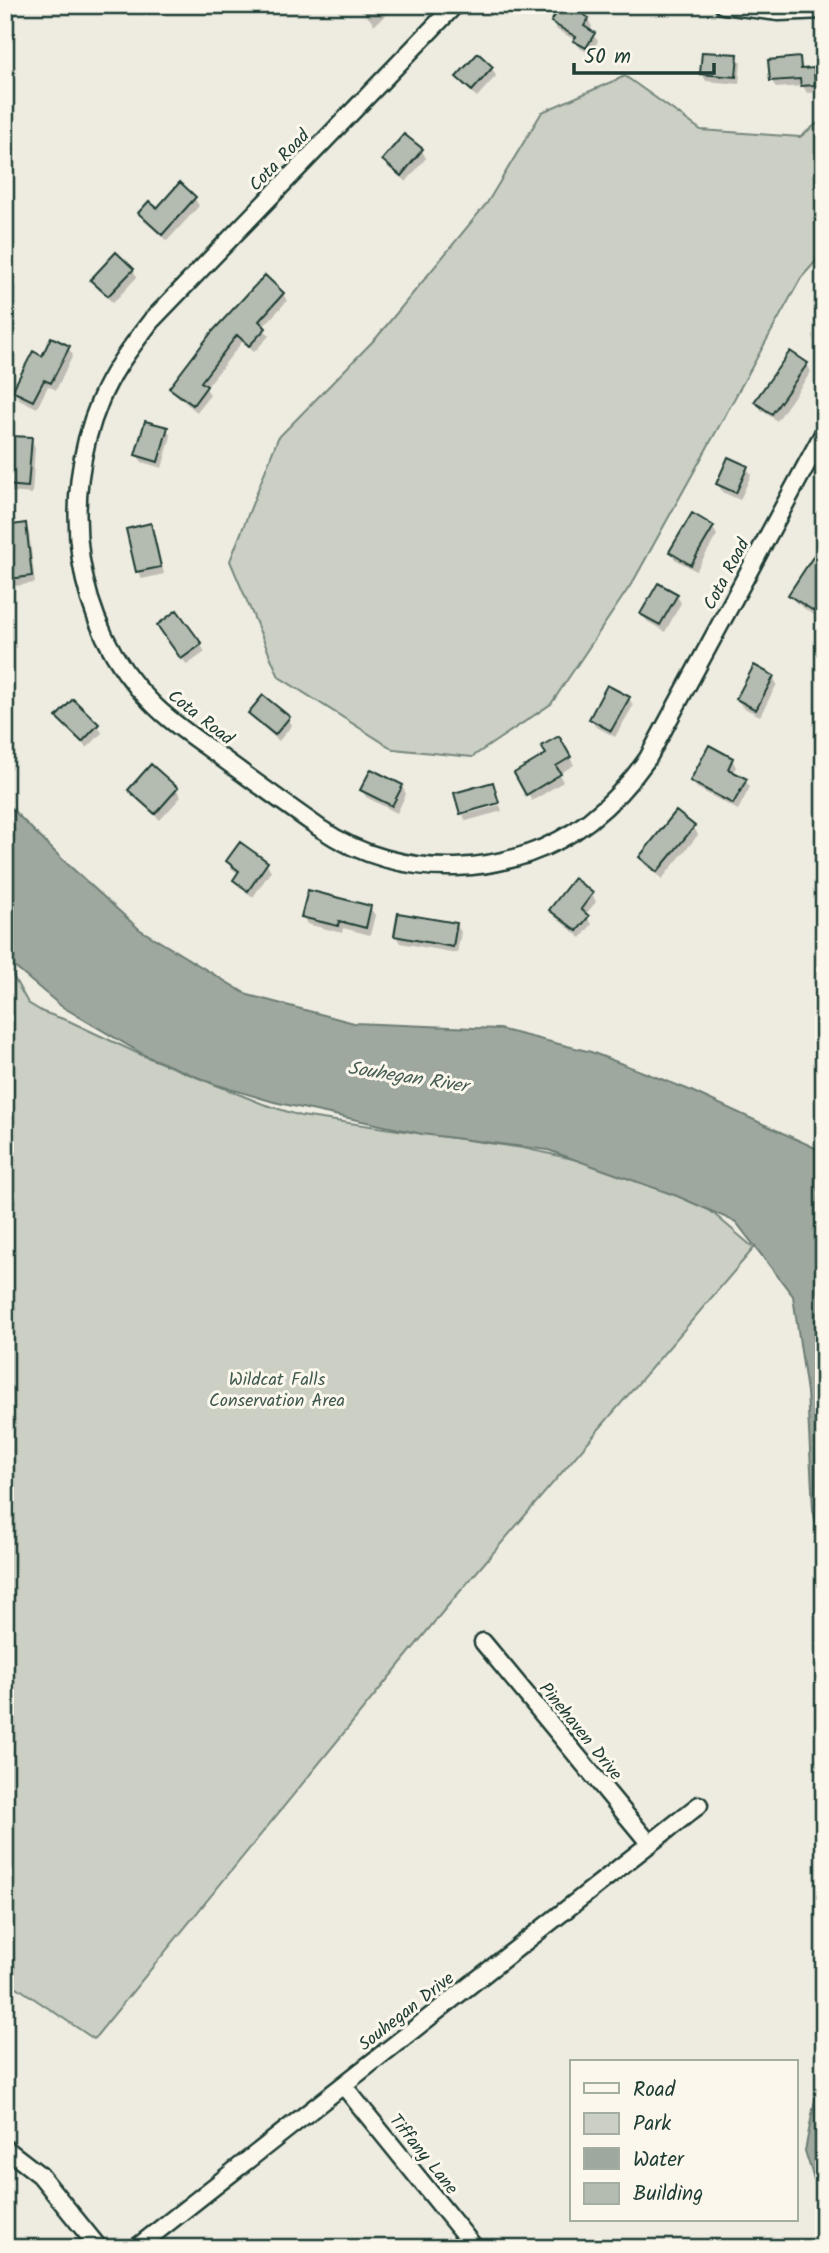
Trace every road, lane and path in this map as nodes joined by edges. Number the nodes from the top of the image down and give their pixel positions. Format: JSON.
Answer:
{"nodes":[{"id":1,"x":455,"y":5,"type":"edge"},
{"id":2,"x":723,"y":5,"type":"edge"},
{"id":3,"x":824,"y":10,"type":"edge"},
{"id":4,"x":824,"y":432,"type":"edge"},
{"id":5,"x":483,"y":1642,"type":"dead end"},
{"id":6,"x":699,"y":1805,"type":"dead end"},
{"id":7,"x":650,"y":1844,"type":"junction"},
{"id":8,"x":343,"y":2085,"type":"junction"},
{"id":9,"x":5,"y":2148,"type":"edge"},
{"id":10,"x":99,"y":2248,"type":"edge"},
{"id":11,"x":136,"y":2248,"type":"edge"},
{"id":12,"x":475,"y":2248,"type":"edge"}],
"edges":[{"from":1,"to":4,"type":"street","name":"Cota Road"},
{"from":2,"to":3,"type":"street"},
{"from":5,"to":7,"type":"street","name":"Pinehaven Drive"},
{"from":6,"to":7,"type":"street","name":"Souhegan Drive"},
{"from":7,"to":8,"type":"street","name":"Souhegan Drive"},
{"from":8,"to":11,"type":"street","name":"Souhegan Drive"},
{"from":8,"to":12,"type":"street","name":"Tiffany Lane"},
{"from":9,"to":10,"type":"street"}]}
